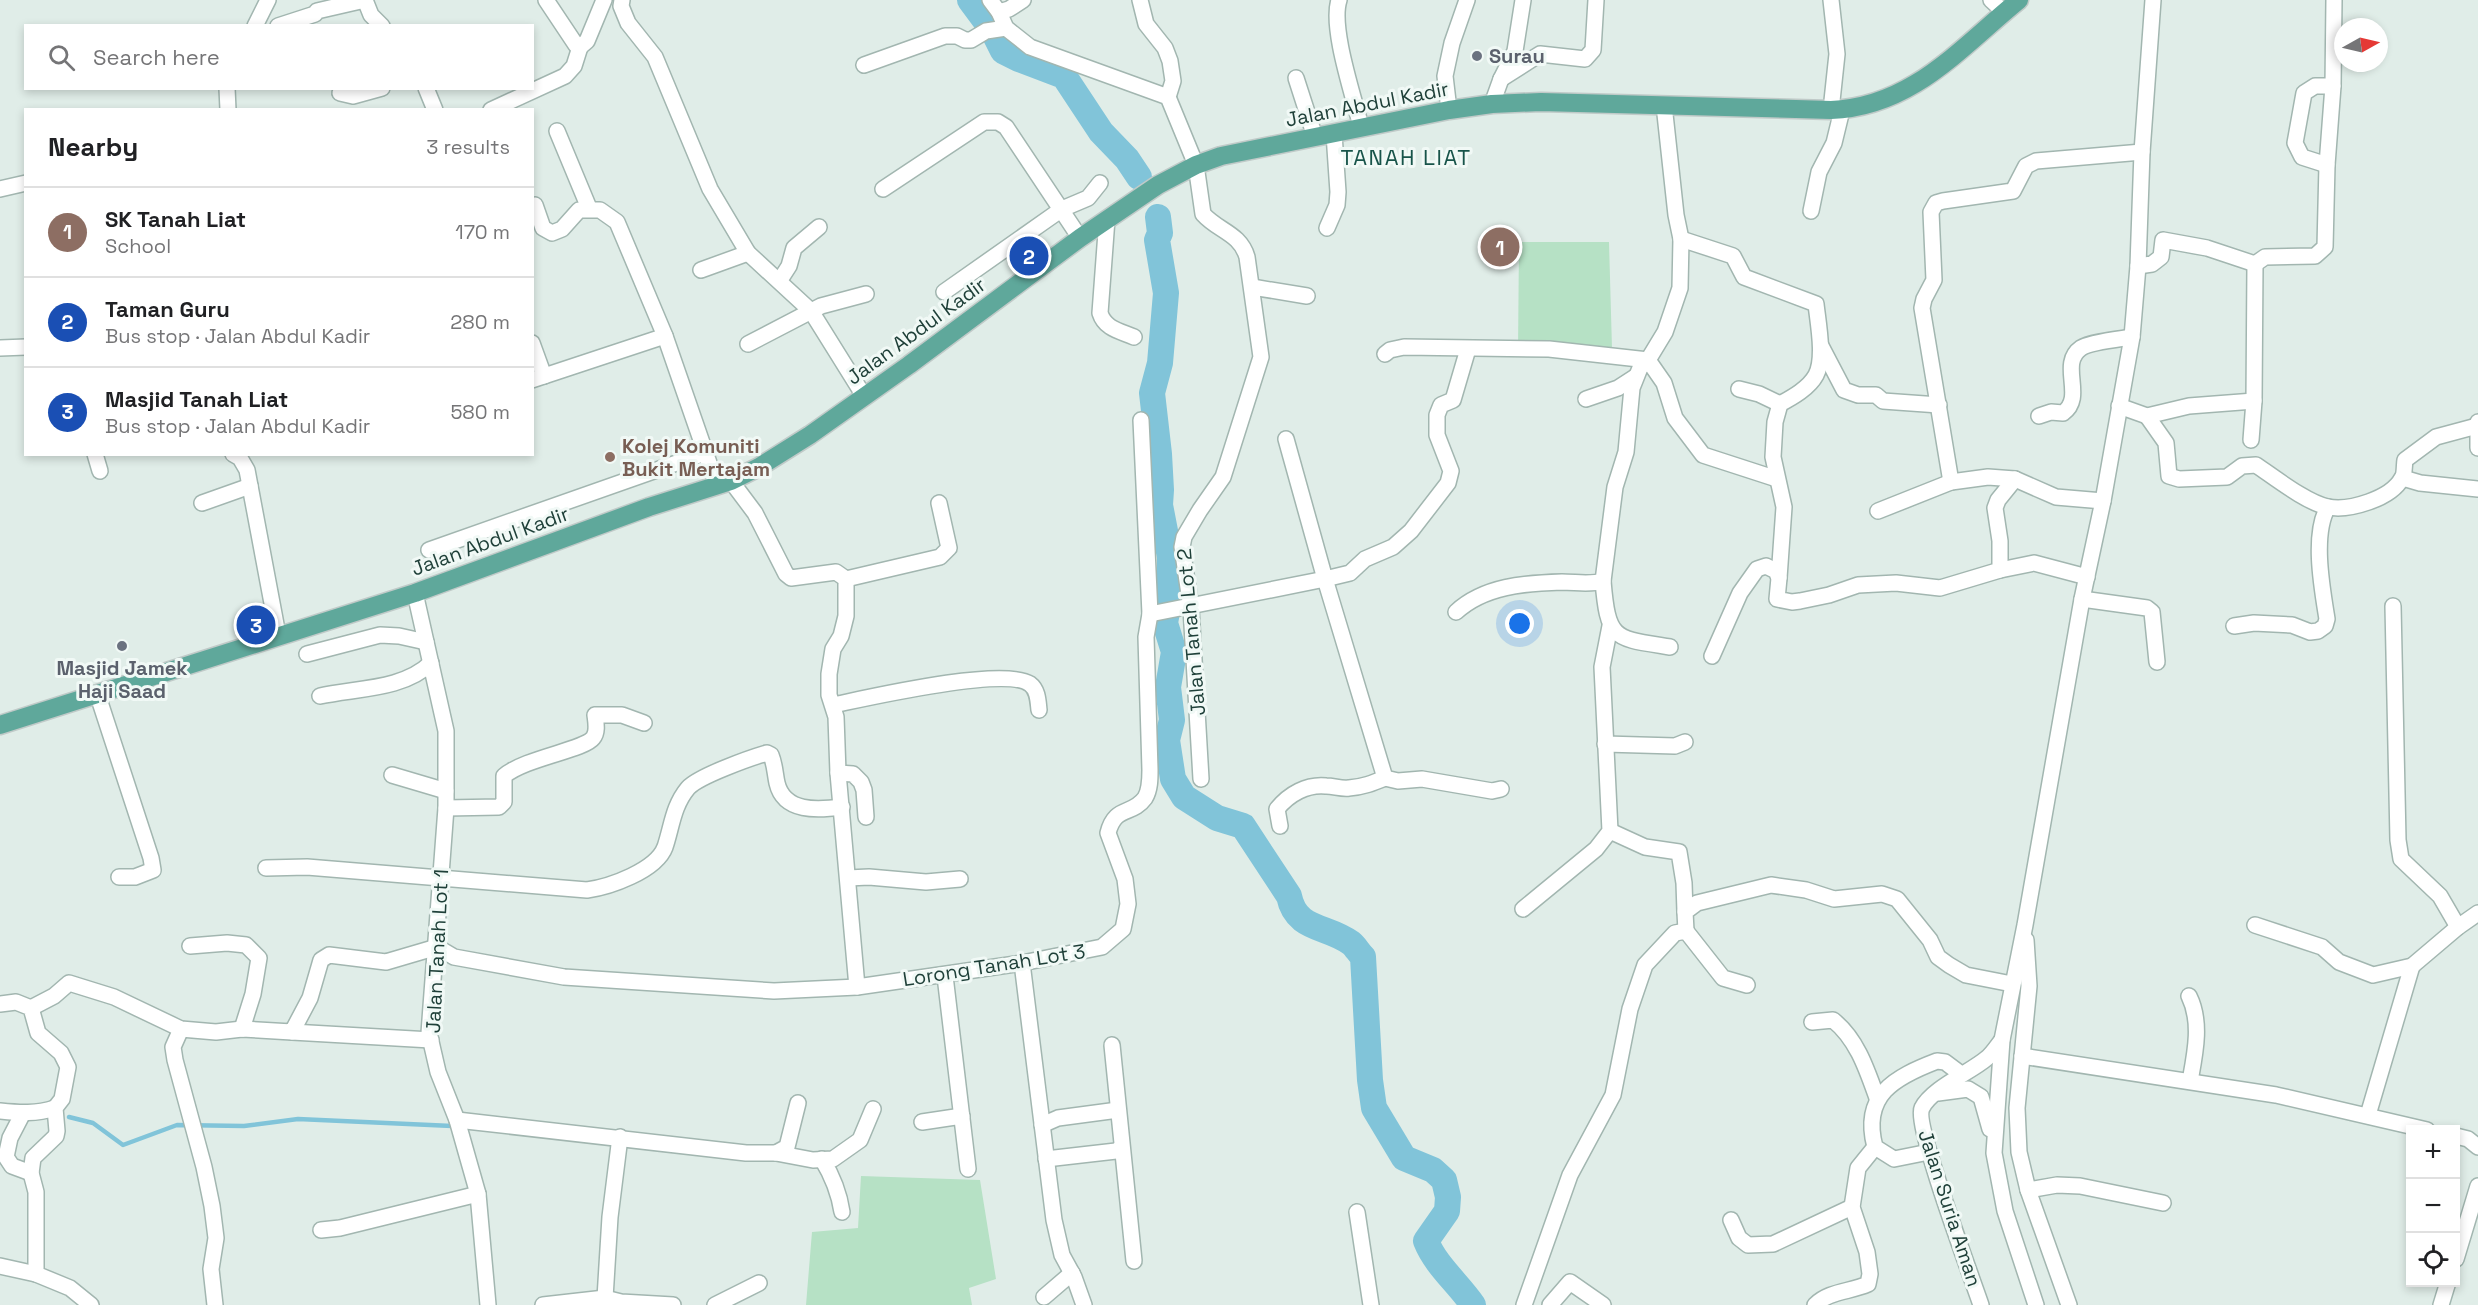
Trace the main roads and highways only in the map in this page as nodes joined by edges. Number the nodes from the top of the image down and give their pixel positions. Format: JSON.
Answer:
{"nodes":[{"id":1,"x":2019,"y":0,"type":"edge"},
{"id":2,"x":1997,"y":6,"type":"edge"},
{"id":3,"x":0,"y":724,"type":"edge"}],
"edges":[{"from":1,"to":2,"type":"main road","name":"Jalan Abdul Kadir"},
{"from":2,"to":3,"type":"main road","name":"Jalan Abdul Kadir"}]}
